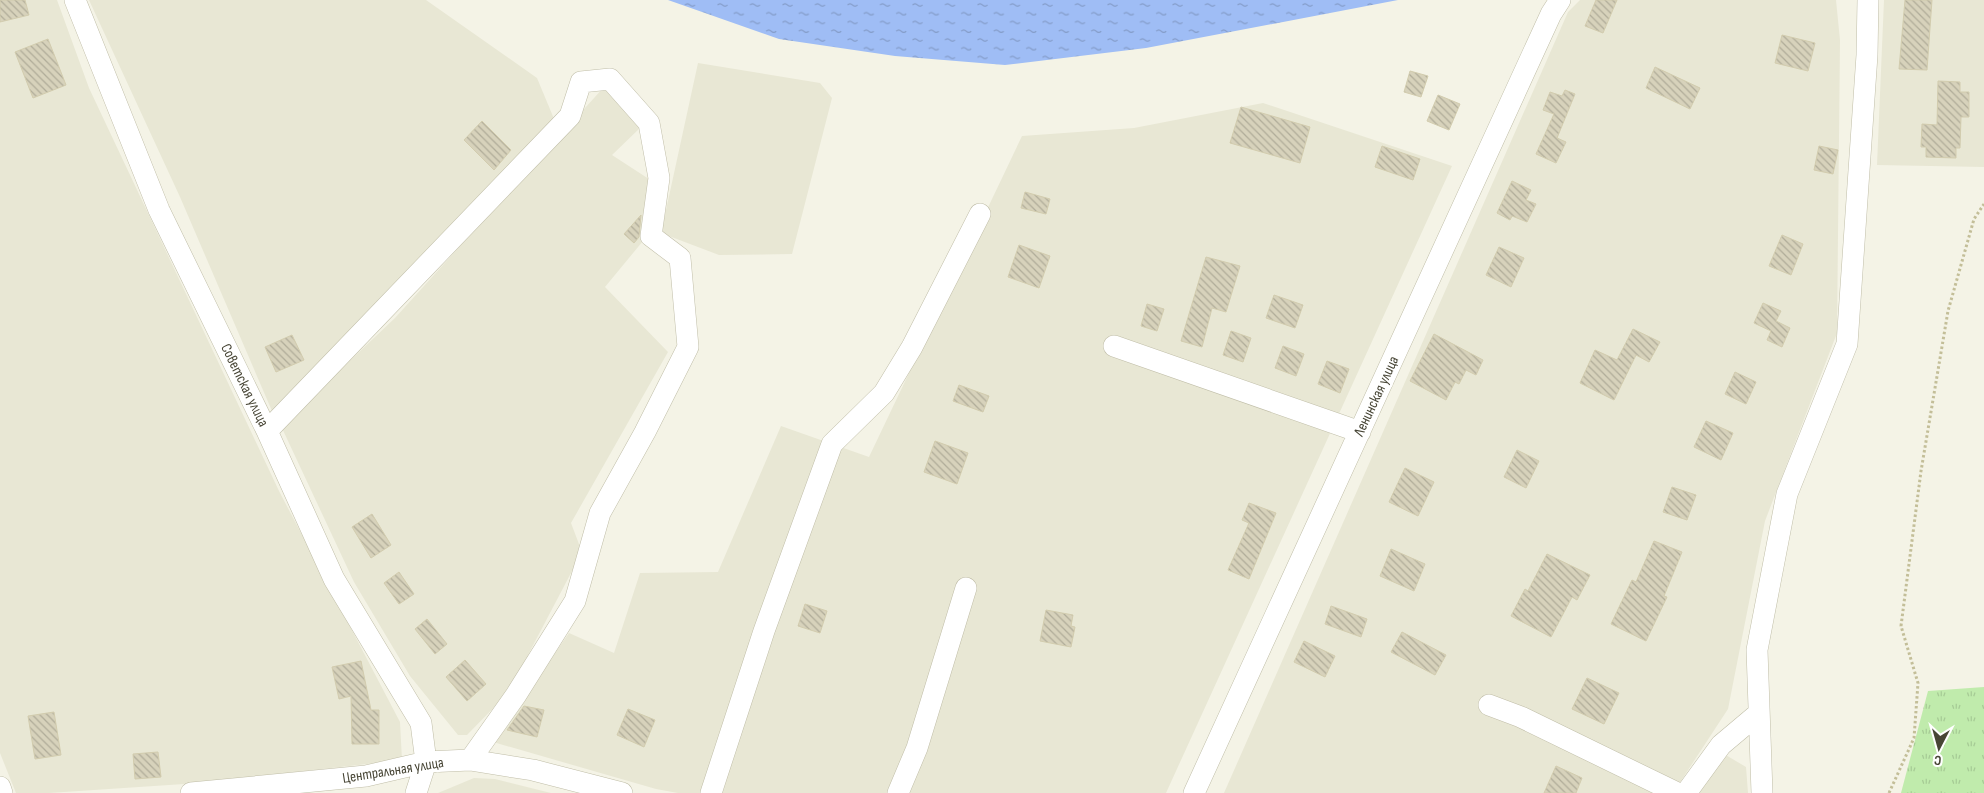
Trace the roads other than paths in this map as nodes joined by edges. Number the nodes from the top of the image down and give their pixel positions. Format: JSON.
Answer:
{"nodes":[{"id":1,"x":75,"y":0,"type":"edge"},
{"id":2,"x":1560,"y":0,"type":"edge"},
{"id":3,"x":1868,"y":0,"type":"edge"},
{"id":4,"x":980,"y":214,"type":"dead end"},
{"id":5,"x":1114,"y":346,"type":"dead end"},
{"id":6,"x":267,"y":431,"type":"junction"},
{"id":7,"x":1360,"y":432,"type":"junction"},
{"id":8,"x":966,"y":588,"type":"dead end"},
{"id":9,"x":1489,"y":705,"type":"dead end"},
{"id":10,"x":1759,"y":713,"type":"junction"},
{"id":11,"x":470,"y":760,"type":"junction"},
{"id":12,"x":426,"y":762,"type":"junction"},
{"id":13,"x":0,"y":787,"type":"edge"},
{"id":14,"x":2,"y":793,"type":"edge"},
{"id":15,"x":190,"y":793,"type":"edge"},
{"id":16,"x":416,"y":793,"type":"edge"},
{"id":17,"x":622,"y":793,"type":"edge"},
{"id":18,"x":711,"y":793,"type":"edge"},
{"id":19,"x":898,"y":793,"type":"edge"},
{"id":20,"x":1194,"y":793,"type":"edge"},
{"id":21,"x":1677,"y":793,"type":"edge"},
{"id":22,"x":1686,"y":793,"type":"edge"},
{"id":23,"x":1762,"y":793,"type":"edge"}],
"edges":[{"from":1,"to":6,"type":"street","name":"Советская улица"},
{"from":2,"to":7,"type":"street","name":"Ленинская улица"},
{"from":3,"to":10,"type":"street"},
{"from":4,"to":18,"type":"street"},
{"from":5,"to":7,"type":"street"},
{"from":6,"to":11,"type":"street"},
{"from":6,"to":12,"type":"street","name":"Советская улица"},
{"from":7,"to":20,"type":"street","name":"Ленинская улица"},
{"from":8,"to":19,"type":"street"},
{"from":9,"to":21,"type":"street"},
{"from":10,"to":22,"type":"street"},
{"from":10,"to":23,"type":"street"},
{"from":11,"to":12,"type":"street","name":"Центральная улица"},
{"from":11,"to":17,"type":"street","name":"Центральная улица"},
{"from":12,"to":15,"type":"street","name":"Центральная улица"},
{"from":12,"to":16,"type":"street"},
{"from":13,"to":14,"type":"street"}]}
